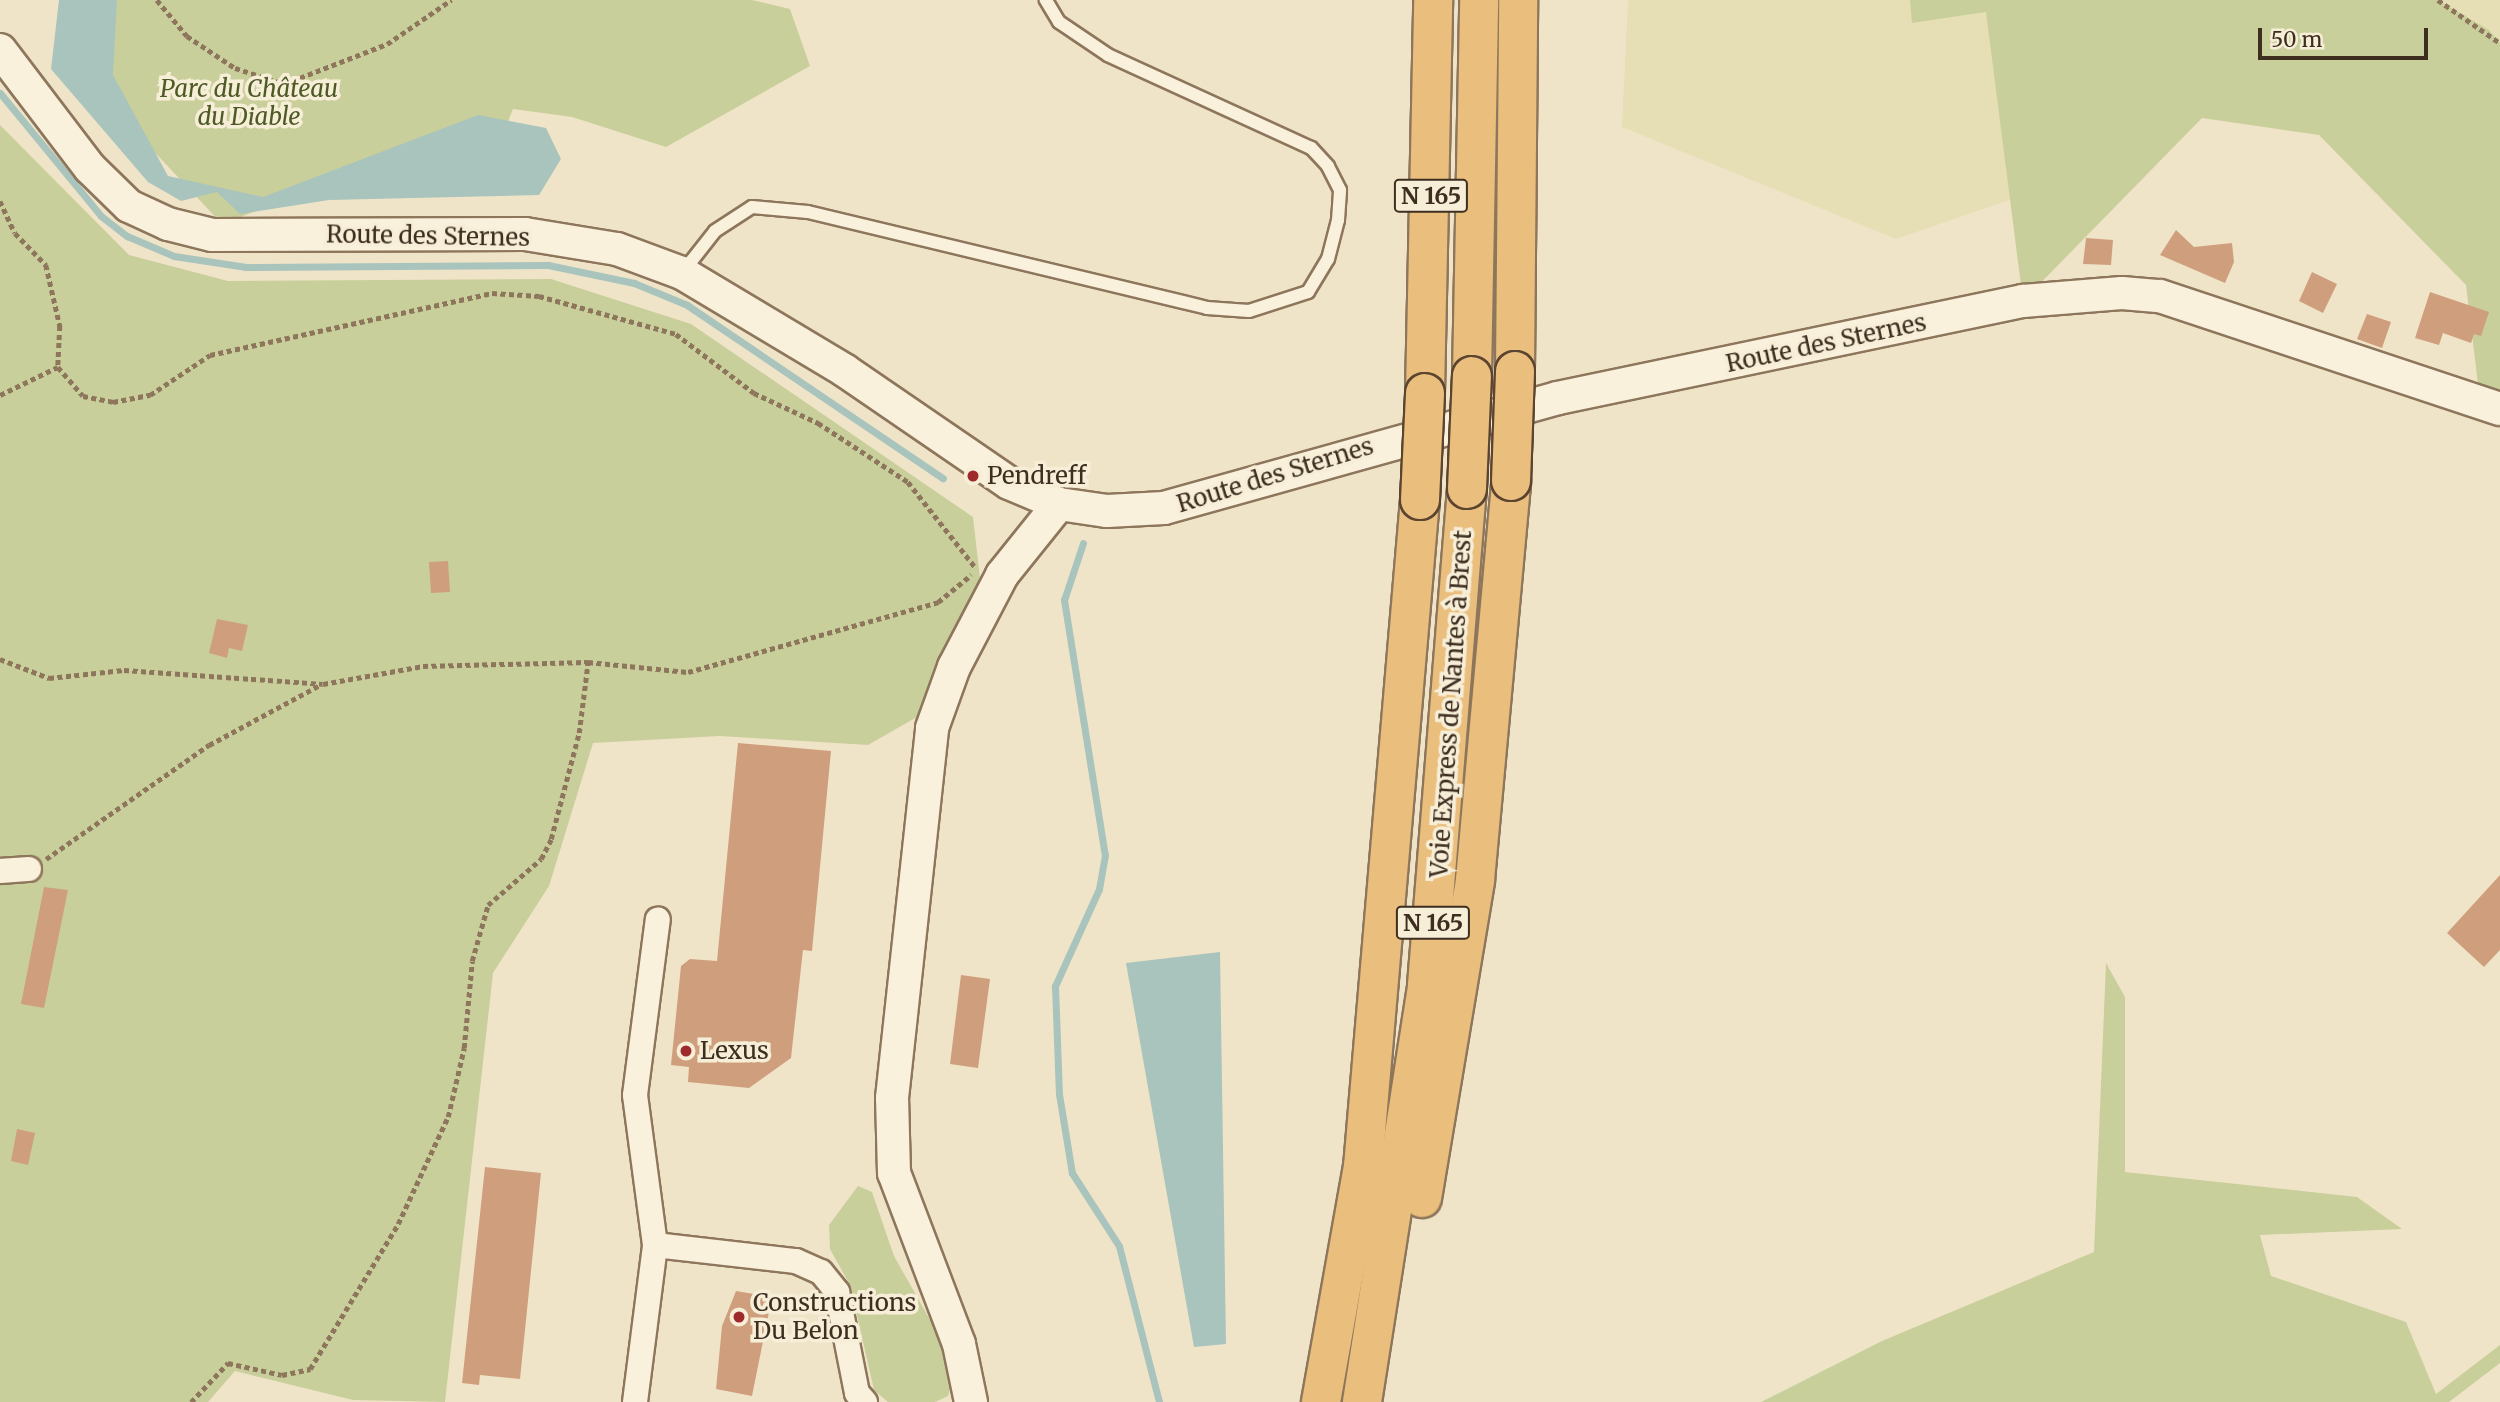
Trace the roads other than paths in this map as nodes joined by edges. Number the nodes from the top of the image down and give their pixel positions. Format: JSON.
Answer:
{"nodes":[{"id":1,"x":1046,"y":0,"type":"edge"},
{"id":2,"x":1433,"y":0,"type":"edge"},
{"id":3,"x":1479,"y":0,"type":"edge"},
{"id":4,"x":1518,"y":0,"type":"edge"},
{"id":5,"x":0,"y":50,"type":"edge"},
{"id":6,"x":682,"y":273,"type":"junction"},
{"id":7,"x":2500,"y":409,"type":"edge"},
{"id":8,"x":1059,"y":504,"type":"junction"},
{"id":9,"x":29,"y":869,"type":"road end"},
{"id":10,"x":0,"y":871,"type":"edge"},
{"id":11,"x":658,"y":919,"type":"dead end"},
{"id":12,"x":656,"y":1245,"type":"junction"},
{"id":13,"x":1371,"y":1355,"type":"junction"},
{"id":14,"x":635,"y":1402,"type":"edge"},
{"id":15,"x":864,"y":1402,"type":"edge"},
{"id":16,"x":971,"y":1402,"type":"edge"},
{"id":17,"x":1321,"y":1402,"type":"edge"},
{"id":18,"x":1362,"y":1402,"type":"edge"}],
"edges":[{"from":1,"to":6,"type":"lane"},
{"from":2,"to":17,"type":"highway","name":"Voie Express de Nantes à Brest","number":"N 165","bridge":true},
{"from":3,"to":13,"type":"highway","name":"Voie Express de Nantes à Brest","number":"N 165","bridge":true},
{"from":4,"to":13,"type":"highway","bridge":true},
{"from":5,"to":6,"type":"street","name":"Route des Sternes"},
{"from":6,"to":8,"type":"street","name":"Route des Sternes"},
{"from":7,"to":8,"type":"street","name":"Route des Sternes"},
{"from":8,"to":16,"type":"street"},
{"from":9,"to":10,"type":"street"},
{"from":11,"to":12,"type":"street"},
{"from":12,"to":14,"type":"street"},
{"from":12,"to":15,"type":"street"},
{"from":13,"to":18,"type":"highway","name":"Voie Express de Nantes à Brest","number":"N 165"}]}
